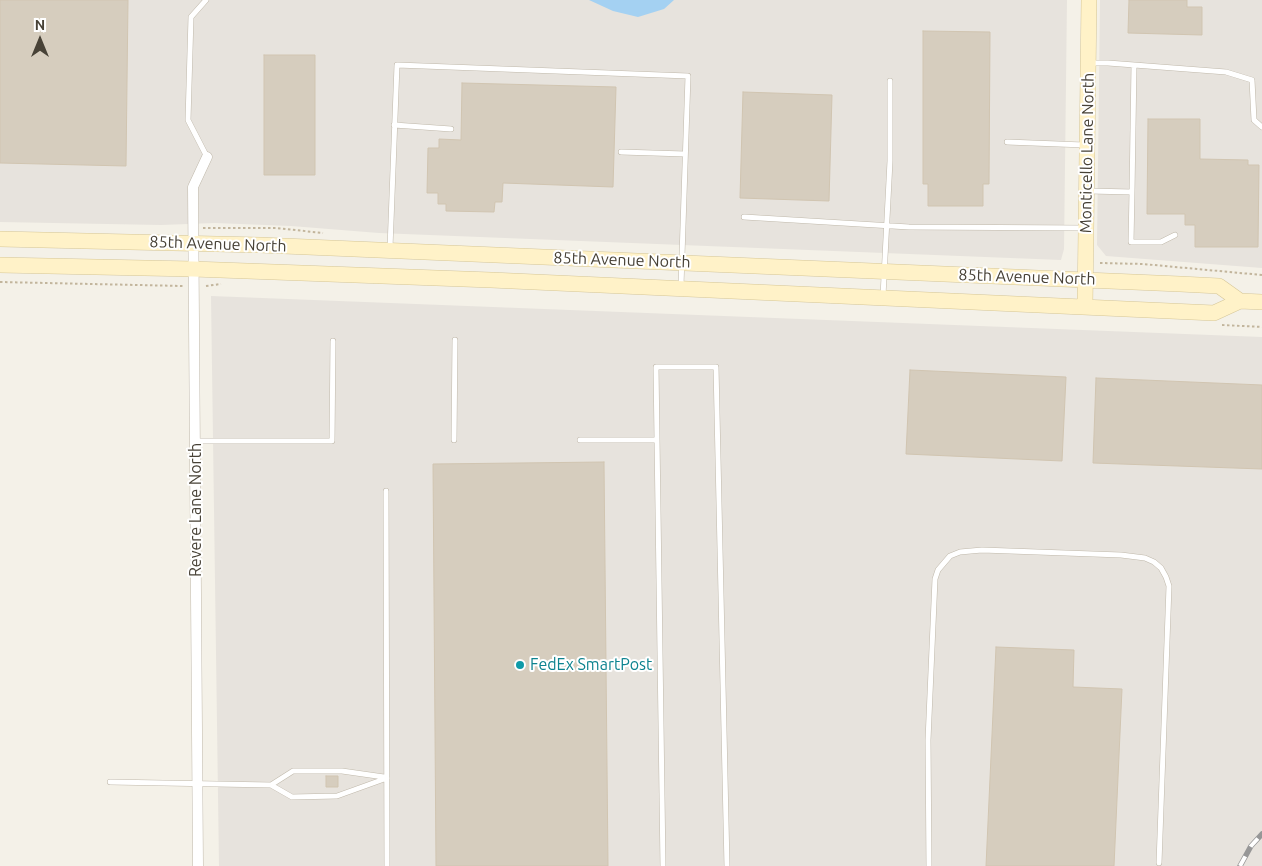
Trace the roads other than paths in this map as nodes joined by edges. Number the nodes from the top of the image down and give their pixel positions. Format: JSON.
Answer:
{"nodes":[{"id":1,"x":206,"y":0,"type":"edge"},
{"id":2,"x":1089,"y":0,"type":"edge"},
{"id":3,"x":1088,"y":63,"type":"junction"},
{"id":4,"x":1134,"y":65,"type":"junction"},
{"id":5,"x":890,"y":81,"type":"dead end"},
{"id":6,"x":394,"y":125,"type":"junction"},
{"id":7,"x":1262,"y":128,"type":"edge"},
{"id":8,"x":451,"y":129,"type":"dead end"},
{"id":9,"x":1007,"y":142,"type":"dead end"},
{"id":10,"x":1087,"y":146,"type":"junction"},
{"id":11,"x":621,"y":152,"type":"dead end"},
{"id":12,"x":685,"y":154,"type":"junction"},
{"id":13,"x":207,"y":157,"type":"joint"},
{"id":14,"x":1086,"y":191,"type":"junction"},
{"id":15,"x":1132,"y":192,"type":"junction"},
{"id":16,"x":744,"y":218,"type":"dead end"},
{"id":17,"x":886,"y":226,"type":"junction"},
{"id":18,"x":1086,"y":228,"type":"junction"},
{"id":19,"x":1175,"y":235,"type":"dead end"},
{"id":20,"x":0,"y":239,"type":"edge"},
{"id":21,"x":193,"y":243,"type":"junction"},
{"id":22,"x":390,"y":250,"type":"junction"},
{"id":23,"x":682,"y":263,"type":"junction"},
{"id":24,"x":0,"y":265,"type":"edge"},
{"id":25,"x":193,"y":269,"type":"junction"},
{"id":26,"x":884,"y":271,"type":"junction"},
{"id":27,"x":1085,"y":280,"type":"junction"},
{"id":28,"x":681,"y":289,"type":"junction"},
{"id":29,"x":883,"y":297,"type":"junction"},
{"id":30,"x":1240,"y":301,"type":"junction"},
{"id":31,"x":1262,"y":302,"type":"edge"},
{"id":32,"x":1085,"y":306,"type":"junction"},
{"id":33,"x":455,"y":340,"type":"dead end"},
{"id":34,"x":333,"y":341,"type":"dead end"},
{"id":35,"x":454,"y":440,"type":"dead end"},
{"id":36,"x":580,"y":440,"type":"dead end"},
{"id":37,"x":658,"y":440,"type":"junction"},
{"id":38,"x":195,"y":441,"type":"junction"},
{"id":39,"x":386,"y":490,"type":"dead end"},
{"id":40,"x":387,"y":778,"type":"junction"},
{"id":41,"x":110,"y":782,"type":"dead end"},
{"id":42,"x":198,"y":783,"type":"junction"},
{"id":43,"x":271,"y":785,"type":"junction"},
{"id":44,"x":1159,"y":863,"type":"dead end"},
{"id":45,"x":198,"y":866,"type":"edge"},
{"id":46,"x":387,"y":866,"type":"edge"},
{"id":47,"x":663,"y":866,"type":"edge"},
{"id":48,"x":726,"y":866,"type":"edge"},
{"id":49,"x":929,"y":866,"type":"edge"}],
"edges":[{"from":1,"to":13,"type":"lane"},
{"from":2,"to":3,"type":"main road","name":"Monticello Lane North"},
{"from":3,"to":4,"type":"lane"},
{"from":3,"to":10,"type":"main road","name":"Monticello Lane North"},
{"from":4,"to":7,"type":"lane"},
{"from":4,"to":15,"type":"lane"},
{"from":5,"to":17,"type":"lane"},
{"from":6,"to":8,"type":"lane"},
{"from":6,"to":12,"type":"lane"},
{"from":6,"to":22,"type":"lane"},
{"from":9,"to":10,"type":"lane"},
{"from":10,"to":14,"type":"main road","name":"Monticello Lane North"},
{"from":11,"to":12,"type":"lane"},
{"from":12,"to":23,"type":"lane"},
{"from":13,"to":21,"type":"street","name":"Revere Lane North"},
{"from":14,"to":15,"type":"lane"},
{"from":14,"to":18,"type":"main road","name":"Monticello Lane North"},
{"from":15,"to":19,"type":"lane"},
{"from":16,"to":17,"type":"lane"},
{"from":17,"to":18,"type":"lane"},
{"from":17,"to":26,"type":"lane"},
{"from":18,"to":27,"type":"main road","name":"Monticello Lane North"},
{"from":20,"to":21,"type":"main road","name":"85th Avenue North"},
{"from":21,"to":22,"type":"main road","name":"85th Avenue North"},
{"from":21,"to":25,"type":"street","name":"Revere Lane North"},
{"from":22,"to":23,"type":"main road","name":"85th Avenue North"},
{"from":23,"to":26,"type":"main road","name":"85th Avenue North"},
{"from":23,"to":28,"type":"lane"},
{"from":24,"to":25,"type":"main road","name":"85th Avenue North"},
{"from":25,"to":28,"type":"main road","name":"85th Avenue North"},
{"from":25,"to":38,"type":"street","name":"Revere Lane North"},
{"from":26,"to":27,"type":"main road","name":"85th Avenue North"},
{"from":26,"to":29,"type":"lane"},
{"from":27,"to":30,"type":"main road","name":"85th Avenue North"},
{"from":27,"to":32,"type":"main road","name":"Monticello Lane North"},
{"from":28,"to":29,"type":"main road","name":"85th Avenue North"},
{"from":29,"to":32,"type":"main road","name":"85th Avenue North"},
{"from":30,"to":31,"type":"main road","name":"85th Avenue North"},
{"from":30,"to":32,"type":"main road","name":"85th Avenue North"},
{"from":33,"to":35,"type":"lane"},
{"from":34,"to":38,"type":"lane"},
{"from":36,"to":37,"type":"lane"},
{"from":37,"to":47,"type":"lane"},
{"from":37,"to":48,"type":"lane"},
{"from":38,"to":42,"type":"street","name":"Revere Lane North"},
{"from":39,"to":40,"type":"lane"},
{"from":40,"to":43,"type":"lane"},
{"from":40,"to":43,"type":"lane"},
{"from":40,"to":46,"type":"lane"},
{"from":41,"to":42,"type":"lane"},
{"from":42,"to":43,"type":"lane"},
{"from":42,"to":45,"type":"street","name":"Revere Lane North"},
{"from":44,"to":49,"type":"lane"}]}
